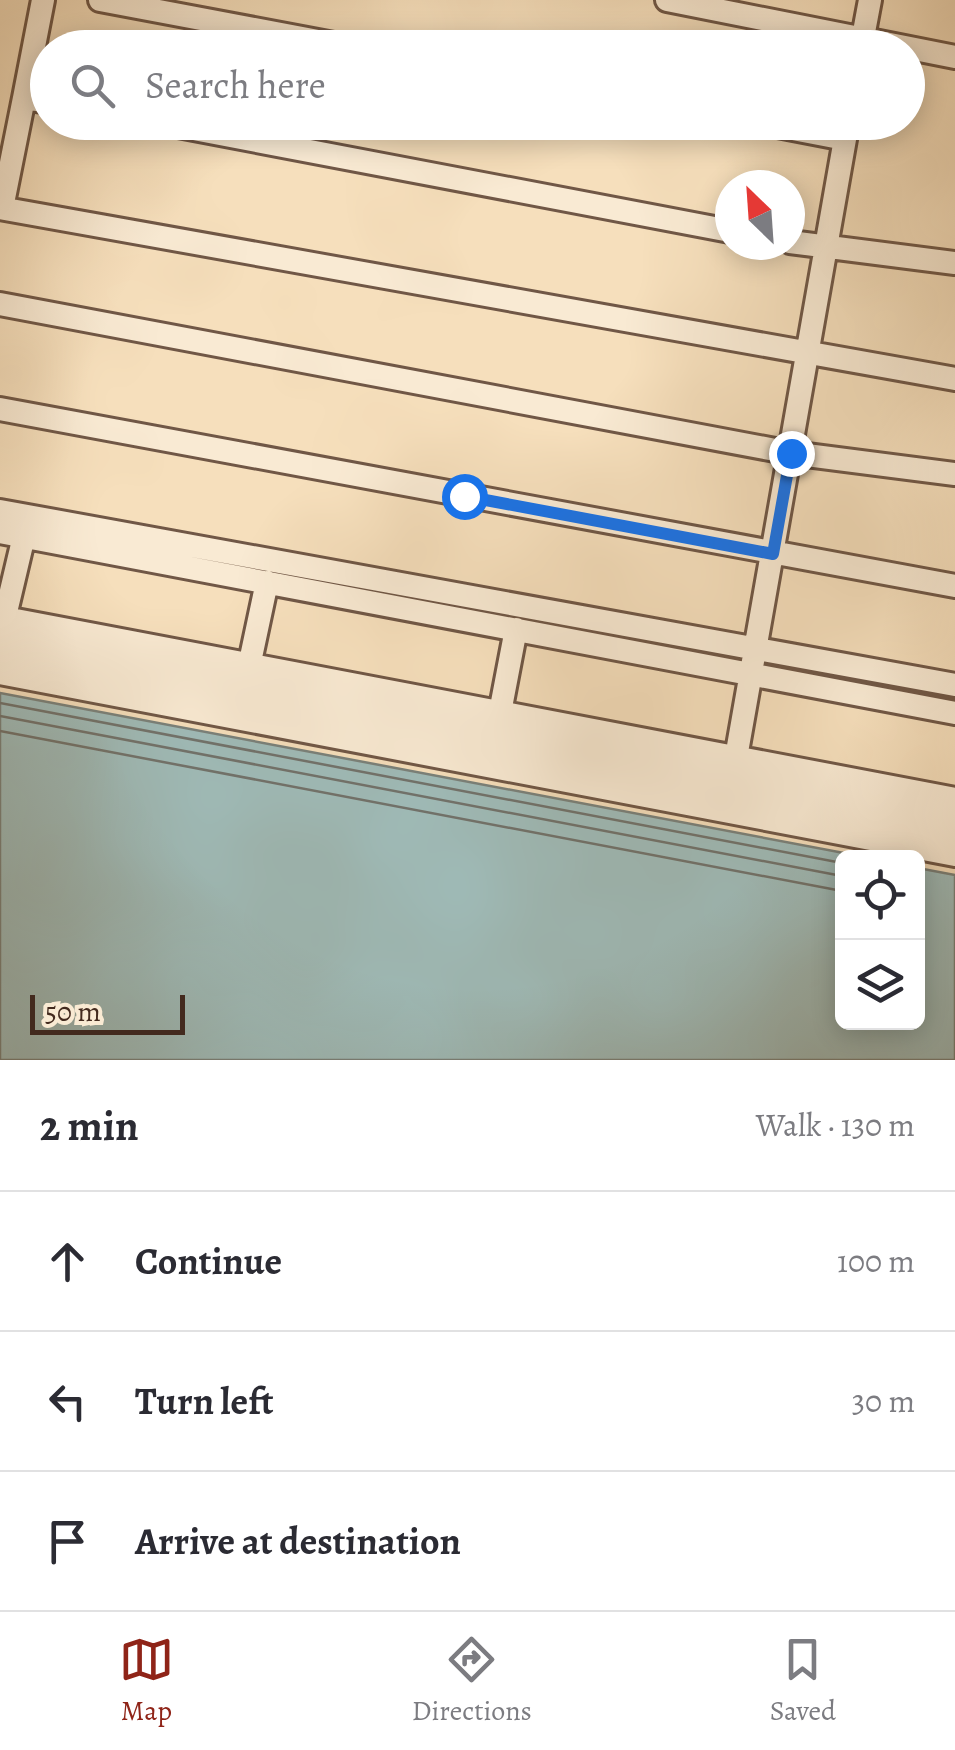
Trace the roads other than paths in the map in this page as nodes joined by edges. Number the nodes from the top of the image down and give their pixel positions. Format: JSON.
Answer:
{"nodes":[{"id":1,"x":43,"y":0,"type":"edge"},
{"id":2,"x":100,"y":0,"type":"edge"},
{"id":3,"x":663,"y":0,"type":"edge"},
{"id":4,"x":870,"y":0,"type":"edge"},
{"id":5,"x":41,"y":30,"type":"edge"},
{"id":6,"x":259,"y":30,"type":"edge"},
{"id":7,"x":802,"y":30,"type":"edge"},
{"id":8,"x":864,"y":30,"type":"edge"},
{"id":9,"x":925,"y":52,"type":"edge"},
{"id":10,"x":955,"y":57,"type":"edge"},
{"id":11,"x":30,"y":119,"type":"edge"},
{"id":12,"x":252,"y":140,"type":"edge"},
{"id":13,"x":845,"y":140,"type":"edge"},
{"id":14,"x":1,"y":208,"type":"edge"},
{"id":15,"x":715,"y":227,"type":"edge"},
{"id":16,"x":805,"y":244,"type":"edge"},
{"id":17,"x":826,"y":248,"type":"junction"},
{"id":18,"x":955,"y":264,"type":"edge"},
{"id":19,"x":0,"y":304,"type":"edge"},
{"id":20,"x":808,"y":352,"type":"junction"},
{"id":21,"x":955,"y":380,"type":"edge"},
{"id":22,"x":0,"y":408,"type":"edge"},
{"id":23,"x":791,"y":453,"type":"junction"},
{"id":24,"x":955,"y":474,"type":"edge"},
{"id":25,"x":0,"y":511,"type":"edge"},
{"id":26,"x":0,"y":532,"type":"edge"},
{"id":27,"x":24,"y":536,"type":"junction"},
{"id":28,"x":773,"y":554,"type":"junction"},
{"id":29,"x":267,"y":582,"type":"junction"},
{"id":30,"x":955,"y":586,"type":"edge"},
{"id":31,"x":1,"y":628,"type":"edge"},
{"id":32,"x":516,"y":630,"type":"junction"},
{"id":33,"x":0,"y":654,"type":"edge"},
{"id":34,"x":753,"y":662,"type":"junction"},
{"id":35,"x":0,"y":673,"type":"edge"},
{"id":36,"x":955,"y":686,"type":"edge"},
{"id":37,"x":244,"y":691,"type":"junction"},
{"id":38,"x":955,"y":714,"type":"edge"},
{"id":39,"x":494,"y":739,"type":"junction"},
{"id":40,"x":732,"y":784,"type":"junction"},
{"id":41,"x":955,"y":800,"type":"edge"},
{"id":42,"x":955,"y":816,"type":"edge"},
{"id":43,"x":955,"y":836,"type":"edge"},
{"id":44,"x":955,"y":854,"type":"edge"}],
"edges":[{"from":1,"to":5,"type":"street"},
{"from":2,"to":6,"type":"street"},
{"from":3,"to":7,"type":"street"},
{"from":4,"to":8,"type":"street"},
{"from":9,"to":10,"type":"street"},
{"from":11,"to":14,"type":"street"},
{"from":12,"to":15,"type":"street"},
{"from":13,"to":17,"type":"street"},
{"from":14,"to":20,"type":"street"},
{"from":16,"to":17,"type":"street"},
{"from":17,"to":18,"type":"street"},
{"from":17,"to":20,"type":"street"},
{"from":19,"to":23,"type":"street"},
{"from":20,"to":21,"type":"street"},
{"from":20,"to":23,"type":"street"},
{"from":22,"to":28,"type":"street"},
{"from":23,"to":24,"type":"street"},
{"from":23,"to":28,"type":"street"},
{"from":25,"to":34,"type":"street"},
{"from":26,"to":27,"type":"street"},
{"from":27,"to":29,"type":"street"},
{"from":27,"to":31,"type":"street"},
{"from":28,"to":30,"type":"street"},
{"from":28,"to":34,"type":"street"},
{"from":29,"to":32,"type":"street"},
{"from":29,"to":37,"type":"street"},
{"from":31,"to":37,"type":"street"},
{"from":32,"to":34,"type":"street"},
{"from":32,"to":39,"type":"street"},
{"from":33,"to":37,"type":"street"},
{"from":34,"to":36,"type":"street"},
{"from":34,"to":38,"type":"street"},
{"from":34,"to":40,"type":"street"},
{"from":35,"to":37,"type":"street"},
{"from":37,"to":39,"type":"street"},
{"from":37,"to":39,"type":"street"},
{"from":39,"to":40,"type":"street"},
{"from":39,"to":40,"type":"street"},
{"from":40,"to":41,"type":"street"},
{"from":40,"to":42,"type":"street"},
{"from":40,"to":43,"type":"street"},
{"from":40,"to":44,"type":"street"}]}
